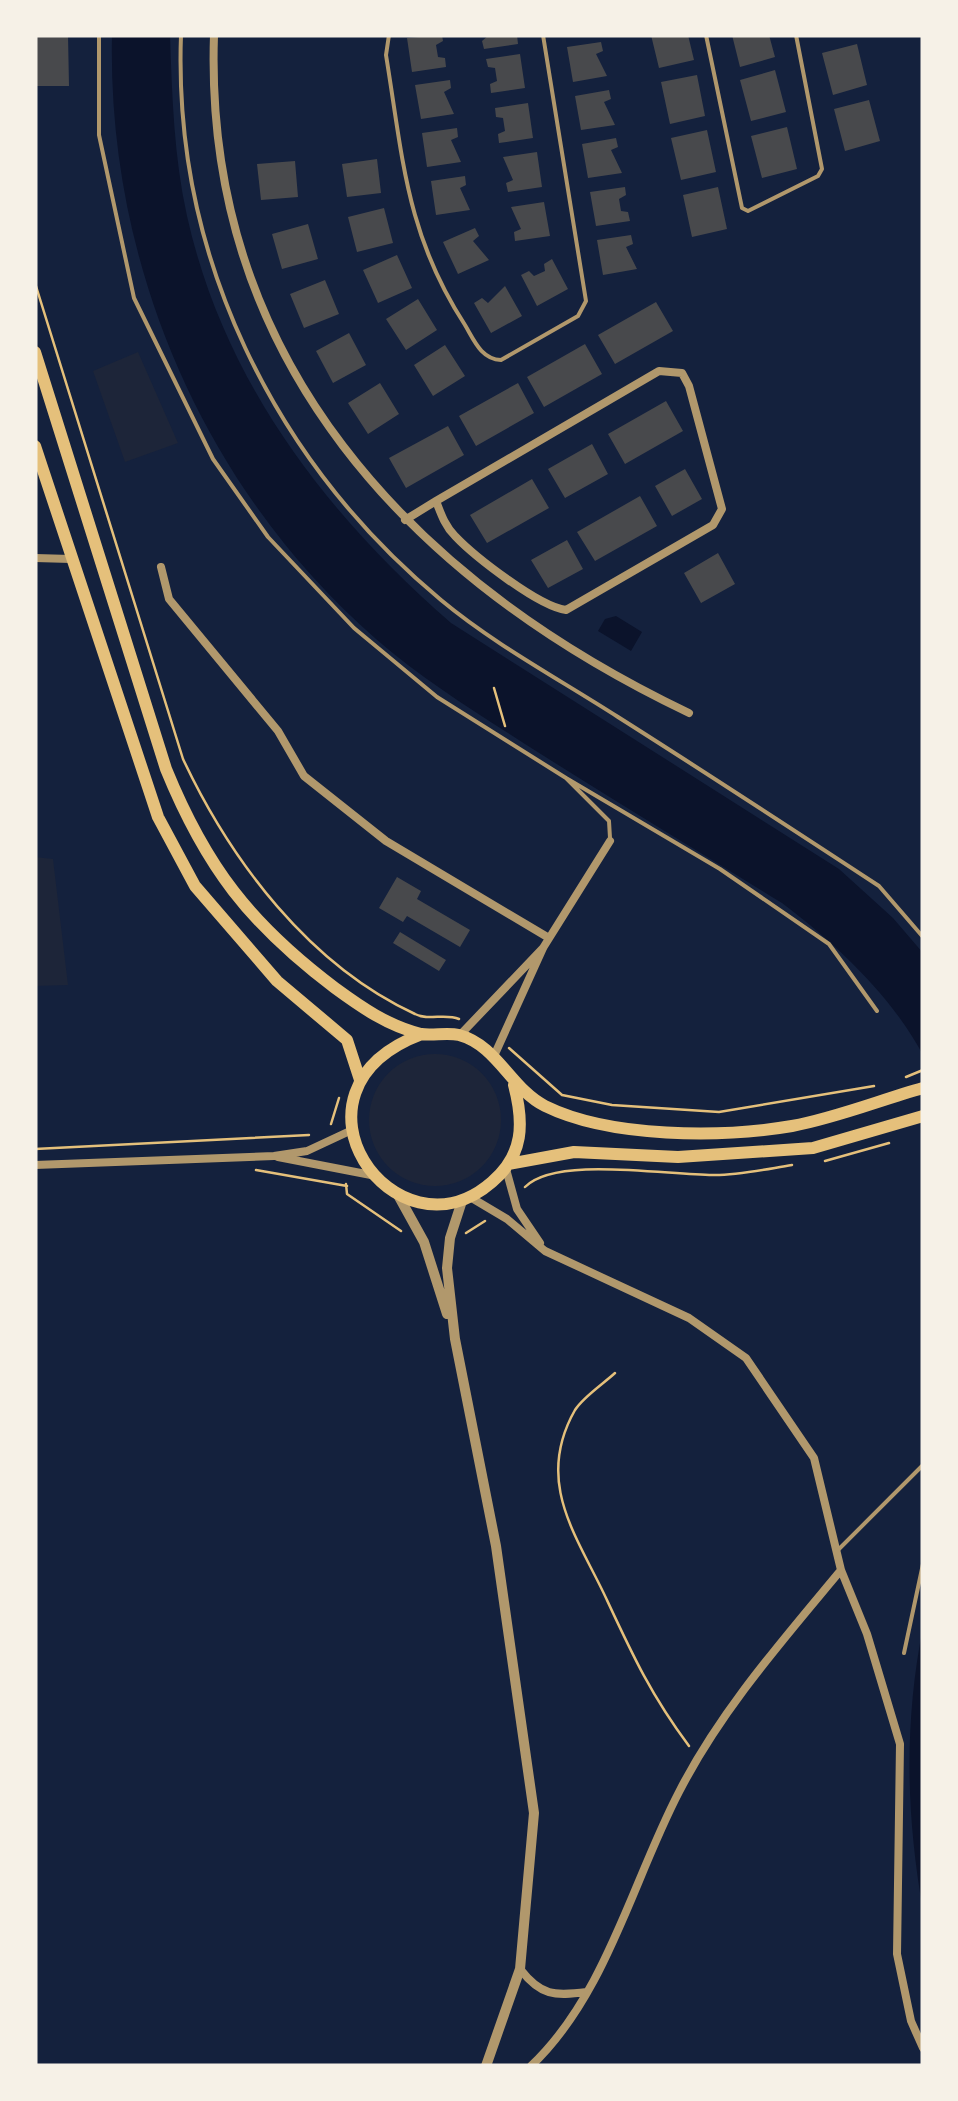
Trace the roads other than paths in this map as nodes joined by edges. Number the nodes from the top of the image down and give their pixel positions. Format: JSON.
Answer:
{"nodes":[{"id":1,"x":99,"y":35,"type":"edge"},
{"id":2,"x":181,"y":35,"type":"edge"},
{"id":3,"x":214,"y":35,"type":"edge"},
{"id":4,"x":390,"y":35,"type":"edge"},
{"id":5,"x":543,"y":35,"type":"edge"},
{"id":6,"x":706,"y":35,"type":"edge"},
{"id":7,"x":796,"y":35,"type":"edge"},
{"id":8,"x":35,"y":352,"type":"edge"},
{"id":9,"x":35,"y":446,"type":"edge"},
{"id":10,"x":436,"y":501,"type":"junction"},
{"id":11,"x":405,"y":520,"type":"junction"},
{"id":12,"x":35,"y":558,"type":"edge"},
{"id":13,"x":71,"y":559,"type":"junction"},
{"id":14,"x":161,"y":567,"type":"dead end"},
{"id":15,"x":689,"y":712,"type":"dead end"},
{"id":16,"x":566,"y":778,"type":"junction"},
{"id":17,"x":610,"y":842,"type":"joint"},
{"id":18,"x":923,"y":937,"type":"edge"},
{"id":19,"x":549,"y":938,"type":"junction"},
{"id":20,"x":543,"y":948,"type":"junction"},
{"id":21,"x":877,"y":1011,"type":"dead end"},
{"id":22,"x":422,"y":1034,"type":"junction"},
{"id":23,"x":460,"y":1035,"type":"junction"},
{"id":24,"x":494,"y":1056,"type":"junction"},
{"id":25,"x":360,"y":1080,"type":"junction"},
{"id":26,"x":514,"y":1085,"type":"junction"},
{"id":27,"x":923,"y":1088,"type":"edge"},
{"id":28,"x":923,"y":1116,"type":"edge"},
{"id":29,"x":352,"y":1130,"type":"junction"},
{"id":30,"x":274,"y":1156,"type":"junction"},
{"id":31,"x":35,"y":1164,"type":"edge"},
{"id":32,"x":507,"y":1167,"type":"junction"},
{"id":33,"x":371,"y":1175,"type":"junction"},
{"id":34,"x":398,"y":1196,"type":"junction"},
{"id":35,"x":466,"y":1199,"type":"junction"},
{"id":36,"x":545,"y":1251,"type":"junction"},
{"id":37,"x":455,"y":1339,"type":"junction"},
{"id":38,"x":923,"y":1465,"type":"edge"},
{"id":39,"x":837,"y":1550,"type":"junction"},
{"id":40,"x":923,"y":1564,"type":"edge"},
{"id":41,"x":842,"y":1570,"type":"junction"},
{"id":42,"x":904,"y":1653,"type":"dead end"},
{"id":43,"x":520,"y":1969,"type":"junction"},
{"id":44,"x":587,"y":1992,"type":"junction"},
{"id":45,"x":923,"y":2048,"type":"edge"},
{"id":46,"x":486,"y":2066,"type":"edge"},
{"id":47,"x":531,"y":2066,"type":"edge"}],
"edges":[{"from":1,"to":16,"type":"lane"},
{"from":2,"to":18,"type":"lane"},
{"from":3,"to":11,"type":"street"},
{"from":4,"to":5,"type":"lane"},
{"from":6,"to":7,"type":"lane"},
{"from":8,"to":22,"type":"main road"},
{"from":9,"to":13,"type":"main road"},
{"from":10,"to":10,"type":"street"},
{"from":10,"to":11,"type":"street"},
{"from":11,"to":15,"type":"street"},
{"from":12,"to":13,"type":"street"},
{"from":13,"to":25,"type":"main road"},
{"from":14,"to":19,"type":"street"},
{"from":16,"to":17,"type":"lane"},
{"from":16,"to":21,"type":"lane"},
{"from":17,"to":19,"type":"street"},
{"from":19,"to":20,"type":"street"},
{"from":20,"to":23,"type":"street"},
{"from":20,"to":24,"type":"street"},
{"from":22,"to":23,"type":"main road"},
{"from":22,"to":25,"type":"main road"},
{"from":23,"to":24,"type":"main road"},
{"from":24,"to":26,"type":"main road"},
{"from":25,"to":29,"type":"main road"},
{"from":26,"to":27,"type":"main road"},
{"from":26,"to":32,"type":"main road"},
{"from":28,"to":32,"type":"main road"},
{"from":29,"to":30,"type":"street"},
{"from":29,"to":33,"type":"main road"},
{"from":30,"to":31,"type":"street"},
{"from":30,"to":33,"type":"street"},
{"from":32,"to":35,"type":"main road"},
{"from":32,"to":36,"type":"street"},
{"from":33,"to":34,"type":"main road"},
{"from":34,"to":35,"type":"main road"},
{"from":34,"to":37,"type":"street"},
{"from":35,"to":36,"type":"street"},
{"from":35,"to":37,"type":"street"},
{"from":36,"to":39,"type":"street"},
{"from":37,"to":43,"type":"street"},
{"from":38,"to":39,"type":"lane"},
{"from":39,"to":41,"type":"street"},
{"from":40,"to":42,"type":"lane"},
{"from":41,"to":44,"type":"street"},
{"from":41,"to":45,"type":"street"},
{"from":43,"to":44,"type":"street"},
{"from":43,"to":46,"type":"street"},
{"from":44,"to":47,"type":"street"}]}
